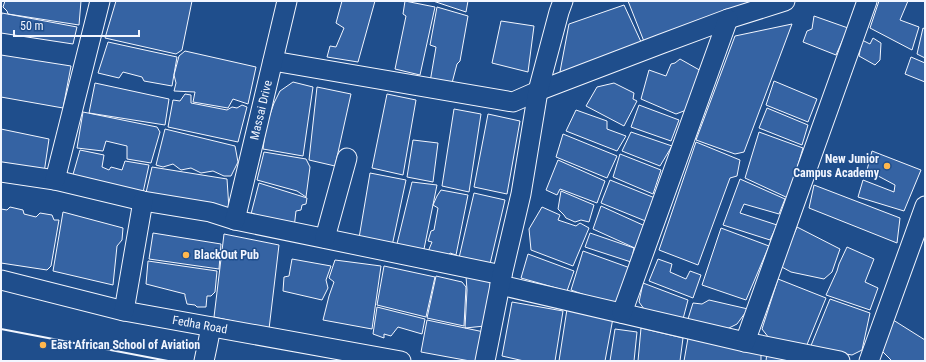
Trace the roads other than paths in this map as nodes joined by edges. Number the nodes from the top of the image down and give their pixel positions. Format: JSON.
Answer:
{"nodes":[{"id":1,"x":100,"y":1,"type":"edge"},
{"id":2,"x":287,"y":1,"type":"edge"},
{"id":3,"x":547,"y":1,"type":"edge"},
{"id":4,"x":563,"y":1,"type":"edge"},
{"id":5,"x":786,"y":1,"type":"edge"},
{"id":6,"x":867,"y":1,"type":"edge"},
{"id":7,"x":728,"y":19,"type":"junction"},
{"id":8,"x":554,"y":28,"type":"junction"},
{"id":9,"x":273,"y":61,"type":"junction"},
{"id":10,"x":538,"y":90,"type":"junction"},
{"id":11,"x":347,"y":158,"type":"dead end"},
{"id":12,"x":1,"y":172,"type":"edge"},
{"id":13,"x":55,"y":180,"type":"junction"},
{"id":14,"x":143,"y":201,"type":"junction"},
{"id":15,"x":925,"y":206,"type":"edge"},
{"id":16,"x":235,"y":220,"type":"junction"},
{"id":17,"x":326,"y":238,"type":"junction"},
{"id":18,"x":1,"y":280,"type":"edge"},
{"id":19,"x":501,"y":280,"type":"junction"},
{"id":20,"x":124,"y":312,"type":"junction"},
{"id":21,"x":622,"y":313,"type":"junction"},
{"id":22,"x":211,"y":327,"type":"junction"},
{"id":23,"x":745,"y":342,"type":"junction"},
{"id":24,"x":204,"y":361,"type":"edge"},
{"id":25,"x":401,"y":361,"type":"edge"},
{"id":26,"x":485,"y":361,"type":"edge"},
{"id":27,"x":840,"y":361,"type":"edge"},
{"id":28,"x":869,"y":361,"type":"edge"}],
"edges":[{"from":1,"to":13,"type":"street"},
{"from":2,"to":9,"type":"street","name":"Massai Drive"},
{"from":3,"to":8,"type":"street"},
{"from":4,"to":8,"type":"street"},
{"from":5,"to":7,"type":"street"},
{"from":6,"to":23,"type":"street"},
{"from":7,"to":10,"type":"street"},
{"from":7,"to":21,"type":"street"},
{"from":8,"to":10,"type":"street"},
{"from":9,"to":10,"type":"street"},
{"from":9,"to":16,"type":"street","name":"Massai Drive"},
{"from":10,"to":19,"type":"street"},
{"from":11,"to":17,"type":"street"},
{"from":12,"to":13,"type":"street"},
{"from":13,"to":14,"type":"street"},
{"from":14,"to":16,"type":"street"},
{"from":14,"to":20,"type":"street"},
{"from":15,"to":28,"type":"street"},
{"from":16,"to":17,"type":"street"},
{"from":17,"to":19,"type":"street"},
{"from":18,"to":20,"type":"street","name":"Fedha Road"},
{"from":19,"to":21,"type":"street"},
{"from":19,"to":26,"type":"street"},
{"from":20,"to":22,"type":"street","name":"Fedha Road"},
{"from":21,"to":23,"type":"street"},
{"from":22,"to":24,"type":"street"},
{"from":22,"to":25,"type":"street","name":"Fedha Road"},
{"from":23,"to":27,"type":"street"}]}
